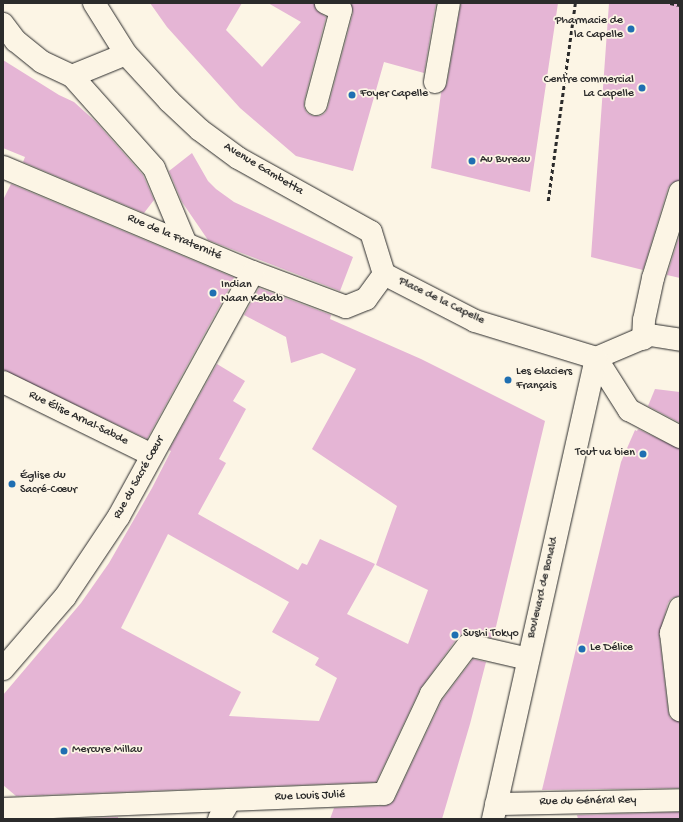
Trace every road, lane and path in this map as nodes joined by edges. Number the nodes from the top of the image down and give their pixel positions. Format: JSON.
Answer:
{"nodes":[{"id":1,"x":94,"y":3,"type":"edge"},
{"id":2,"x":326,"y":3,"type":"edge"},
{"id":3,"x":449,"y":3,"type":"edge"},
{"id":4,"x":575,"y":3,"type":"edge"},
{"id":5,"x":670,"y":3,"type":"edge"},
{"id":6,"x":680,"y":5,"type":"edge"},
{"id":7,"x":3,"y":24,"type":"edge"},
{"id":8,"x":126,"y":54,"type":"junction"},
{"id":9,"x":72,"y":76,"type":"junction"},
{"id":10,"x":435,"y":82,"type":"dead end"},
{"id":11,"x":316,"y":104,"type":"dead end"},
{"id":12,"x":4,"y":169,"type":"edge"},
{"id":13,"x":680,"y":192,"type":"edge"},
{"id":14,"x":548,"y":201,"type":"dead end"},
{"id":15,"x":186,"y":244,"type":"junction"},
{"id":16,"x":253,"y":272,"type":"junction"},
{"id":17,"x":384,"y":274,"type":"junction"},
{"id":18,"x":346,"y":307,"type":"joint"},
{"id":19,"x":643,"y":340,"type":"junction"},
{"id":20,"x":680,"y":340,"type":"edge"},
{"id":21,"x":596,"y":358,"type":"junction"},
{"id":22,"x":3,"y":382,"type":"edge"},
{"id":23,"x":680,"y":437,"type":"edge"},
{"id":24,"x":152,"y":455,"type":"junction"},
{"id":25,"x":680,"y":608,"type":"edge"},
{"id":26,"x":528,"y":659,"type":"junction"},
{"id":27,"x":3,"y":669,"type":"edge"},
{"id":28,"x":680,"y":710,"type":"edge"},
{"id":29,"x":230,"y":800,"type":"junction"},
{"id":30,"x":680,"y":800,"type":"edge"},
{"id":31,"x":3,"y":808,"type":"edge"},
{"id":32,"x":494,"y":812,"type":"edge"},
{"id":33,"x":219,"y":819,"type":"edge"}],
"edges":[{"from":1,"to":8,"type":"street","name":"Avenue Gambetta"},
{"from":2,"to":11,"type":"street"},
{"from":3,"to":10,"type":"street"},
{"from":4,"to":14,"type":"path"},
{"from":5,"to":6,"type":"path"},
{"from":7,"to":9,"type":"street"},
{"from":8,"to":9,"type":"street"},
{"from":8,"to":17,"type":"street","name":"Avenue Gambetta"},
{"from":9,"to":15,"type":"street"},
{"from":12,"to":15,"type":"street","name":"Rue de la Fraternité"},
{"from":13,"to":19,"type":"street"},
{"from":15,"to":16,"type":"street","name":"Rue de la Fraternité"},
{"from":16,"to":18,"type":"street","name":"Rue de la Fraternité"},
{"from":16,"to":24,"type":"street","name":"Rue du Sacré Cœur"},
{"from":17,"to":18,"type":"street","name":"Place de la Capelle"},
{"from":17,"to":21,"type":"street","name":"Place de la Capelle"},
{"from":19,"to":20,"type":"street"},
{"from":19,"to":21,"type":"street"},
{"from":21,"to":23,"type":"street"},
{"from":21,"to":26,"type":"street","name":"Boulevard de Bonald"},
{"from":22,"to":24,"type":"street","name":"Rue Élise Arnal-Sabde"},
{"from":24,"to":27,"type":"street","name":"Rue du Sacré Cœur"},
{"from":25,"to":28,"type":"street"},
{"from":26,"to":29,"type":"street","name":"Rue Louis Julié"},
{"from":26,"to":32,"type":"street","name":"Boulevard de Bonald"},
{"from":29,"to":31,"type":"street","name":"Rue Louis Julié"},
{"from":29,"to":33,"type":"street"},
{"from":30,"to":32,"type":"street","name":"Rue du Général Rey"}]}
